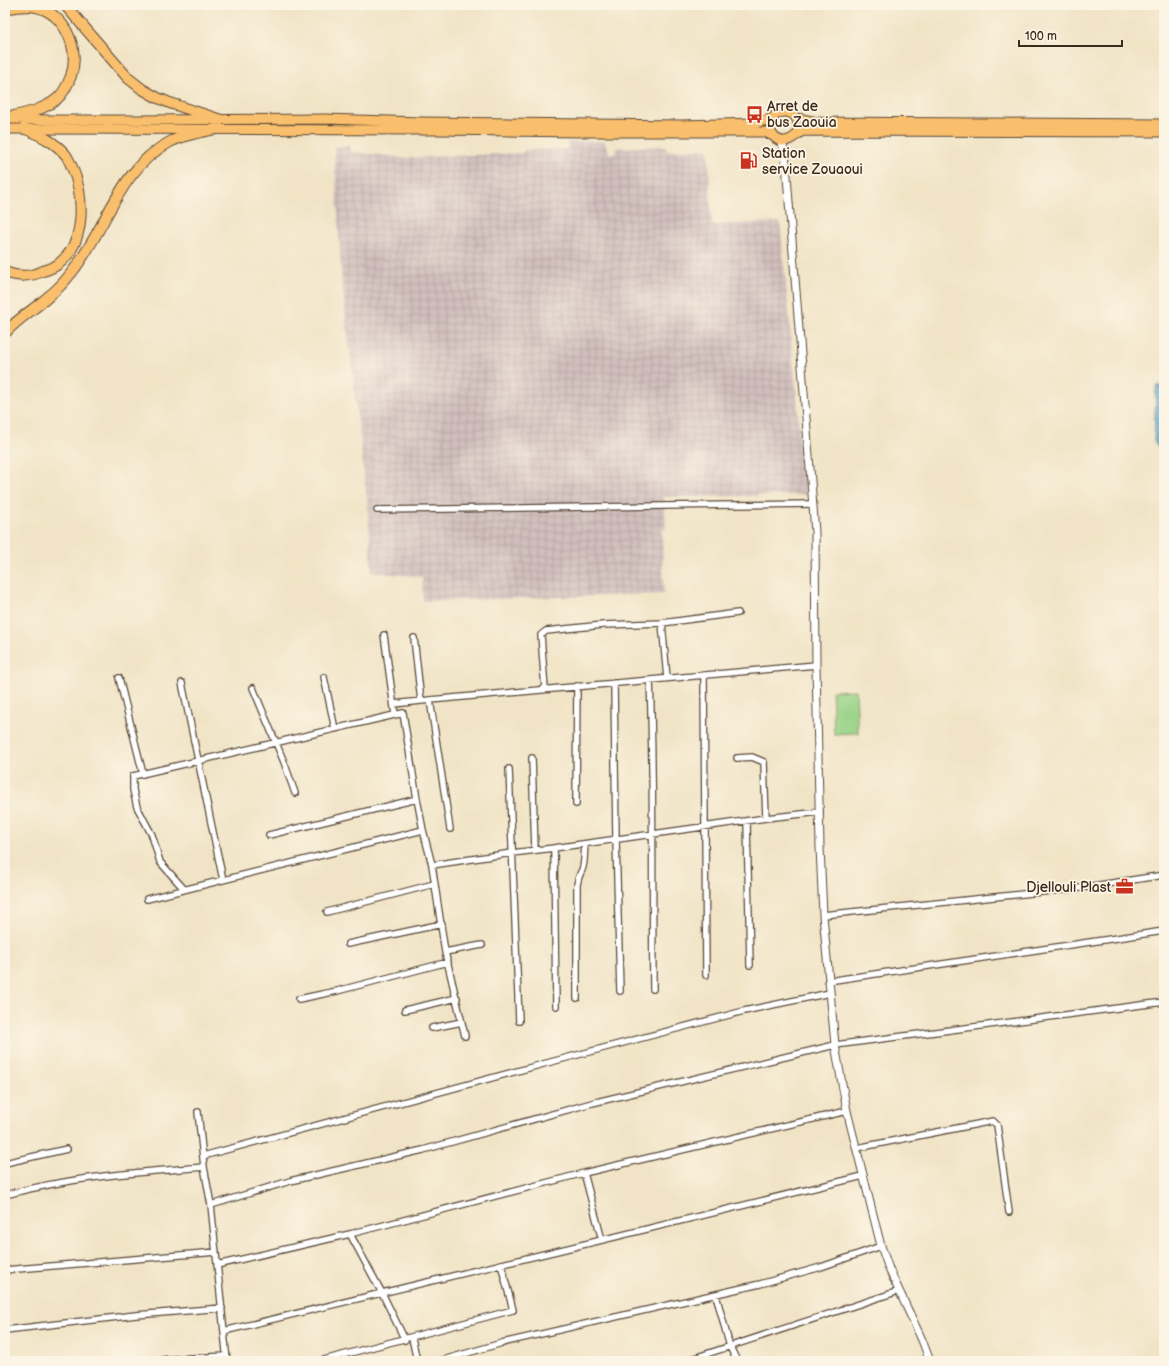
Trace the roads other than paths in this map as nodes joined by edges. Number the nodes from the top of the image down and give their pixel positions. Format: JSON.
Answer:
{"nodes":[{"id":1,"x":65,"y":5,"type":"edge"},
{"id":2,"x":5,"y":9,"type":"edge"},
{"id":3,"x":5,"y":118,"type":"edge"},
{"id":4,"x":773,"y":118,"type":"junction"},
{"id":5,"x":796,"y":118,"type":"junction"},
{"id":6,"x":1164,"y":124,"type":"edge"},
{"id":7,"x":219,"y":125,"type":"junction"},
{"id":8,"x":24,"y":128,"type":"junction"},
{"id":9,"x":5,"y":129,"type":"edge"},
{"id":10,"x":1164,"y":132,"type":"edge"},
{"id":11,"x":794,"y":136,"type":"junction"},
{"id":12,"x":775,"y":137,"type":"junction"},
{"id":13,"x":784,"y":151,"type":"junction"},
{"id":14,"x":5,"y":272,"type":"edge"},
{"id":15,"x":5,"y":333,"type":"edge"},
{"id":16,"x":813,"y":504,"type":"junction"},
{"id":17,"x":378,"y":510,"type":"dead end"},
{"id":18,"x":738,"y":614,"type":"dead end"},
{"id":19,"x":662,"y":623,"type":"junction"},
{"id":20,"x":384,"y":635,"type":"dead end"},
{"id":21,"x":414,"y":638,"type":"dead end"},
{"id":22,"x":816,"y":665,"type":"junction"},
{"id":23,"x":704,"y":674,"type":"junction"},
{"id":24,"x":324,"y":677,"type":"dead end"},
{"id":25,"x":119,"y":678,"type":"dead end"},
{"id":26,"x":667,"y":678,"type":"junction"},
{"id":27,"x":650,"y":680,"type":"junction"},
{"id":28,"x":182,"y":683,"type":"dead end"},
{"id":29,"x":614,"y":683,"type":"junction"},
{"id":30,"x":577,"y":686,"type":"junction"},
{"id":31,"x":253,"y":688,"type":"dead end"},
{"id":32,"x":545,"y":689,"type":"junction"},
{"id":33,"x":430,"y":700,"type":"junction"},
{"id":34,"x":421,"y":701,"type":"junction"},
{"id":35,"x":402,"y":703,"type":"junction"},
{"id":36,"x":394,"y":704,"type":"junction"},
{"id":37,"x":403,"y":713,"type":"junction"},
{"id":38,"x":395,"y":715,"type":"junction"},
{"id":39,"x":335,"y":729,"type":"junction"},
{"id":40,"x":277,"y":742,"type":"junction"},
{"id":41,"x":532,"y":758,"type":"dead end"},
{"id":42,"x":737,"y":758,"type":"dead end"},
{"id":43,"x":198,"y":761,"type":"junction"},
{"id":44,"x":509,"y":768,"type":"dead end"},
{"id":45,"x":143,"y":774,"type":"junction"},
{"id":46,"x":295,"y":793,"type":"dead end"},
{"id":47,"x":416,"y":798,"type":"junction"},
{"id":48,"x":576,"y":804,"type":"dead end"},
{"id":49,"x":820,"y":812,"type":"junction"},
{"id":50,"x":766,"y":818,"type":"junction"},
{"id":51,"x":747,"y":821,"type":"junction"},
{"id":52,"x":705,"y":827,"type":"junction"},
{"id":53,"x":450,"y":829,"type":"dead end"},
{"id":54,"x":423,"y":830,"type":"junction"},
{"id":55,"x":652,"y":834,"type":"junction"},
{"id":56,"x":269,"y":835,"type":"dead end"},
{"id":57,"x":616,"y":839,"type":"junction"},
{"id":58,"x":584,"y":844,"type":"junction"},
{"id":59,"x":554,"y":848,"type":"junction"},
{"id":60,"x":535,"y":850,"type":"junction"},
{"id":61,"x":512,"y":853,"type":"junction"},
{"id":62,"x":432,"y":865,"type":"junction"},
{"id":63,"x":1164,"y":875,"type":"edge"},
{"id":64,"x":223,"y":880,"type":"junction"},
{"id":65,"x":434,"y":884,"type":"junction"},
{"id":66,"x":184,"y":890,"type":"junction"},
{"id":67,"x":147,"y":899,"type":"dead end"},
{"id":68,"x":327,"y":912,"type":"dead end"},
{"id":69,"x":823,"y":915,"type":"junction"},
{"id":70,"x":442,"y":924,"type":"junction"},
{"id":71,"x":1164,"y":931,"type":"edge"},
{"id":72,"x":348,"y":944,"type":"dead end"},
{"id":73,"x":482,"y":945,"type":"dead end"},
{"id":74,"x":445,"y":952,"type":"junction"},
{"id":75,"x":448,"y":962,"type":"junction"},
{"id":76,"x":750,"y":965,"type":"dead end"},
{"id":77,"x":706,"y":975,"type":"dead end"},
{"id":78,"x":828,"y":981,"type":"junction"},
{"id":79,"x":653,"y":989,"type":"dead end"},
{"id":80,"x":620,"y":991,"type":"dead end"},
{"id":81,"x":830,"y":993,"type":"junction"},
{"id":82,"x":457,"y":998,"type":"junction"},
{"id":83,"x":577,"y":998,"type":"dead end"},
{"id":84,"x":299,"y":999,"type":"dead end"},
{"id":85,"x":1164,"y":1002,"type":"edge"},
{"id":86,"x":556,"y":1006,"type":"dead end"},
{"id":87,"x":405,"y":1010,"type":"dead end"},
{"id":88,"x":519,"y":1021,"type":"dead end"},
{"id":89,"x":462,"y":1022,"type":"junction"},
{"id":90,"x":432,"y":1028,"type":"dead end"},
{"id":91,"x":465,"y":1036,"type":"dead end"},
{"id":92,"x":835,"y":1045,"type":"junction"},
{"id":93,"x":847,"y":1111,"type":"junction"},
{"id":94,"x":198,"y":1112,"type":"dead end"},
{"id":95,"x":856,"y":1148,"type":"junction"},
{"id":96,"x":67,"y":1149,"type":"dead end"},
{"id":97,"x":203,"y":1156,"type":"junction"},
{"id":98,"x":5,"y":1163,"type":"edge"},
{"id":99,"x":204,"y":1167,"type":"junction"},
{"id":100,"x":584,"y":1173,"type":"junction"},
{"id":101,"x":863,"y":1176,"type":"junction"},
{"id":102,"x":5,"y":1195,"type":"edge"},
{"id":103,"x":211,"y":1205,"type":"junction"},
{"id":104,"x":1009,"y":1212,"type":"dead end"},
{"id":105,"x":350,"y":1234,"type":"junction"},
{"id":106,"x":602,"y":1240,"type":"junction"},
{"id":107,"x":881,"y":1246,"type":"junction"},
{"id":108,"x":216,"y":1252,"type":"junction"},
{"id":109,"x":501,"y":1264,"type":"junction"},
{"id":110,"x":217,"y":1265,"type":"junction"},
{"id":111,"x":5,"y":1270,"type":"edge"},
{"id":112,"x":899,"y":1291,"type":"junction"},
{"id":113,"x":382,"y":1293,"type":"junction"},
{"id":114,"x":716,"y":1295,"type":"junction"},
{"id":115,"x":222,"y":1308,"type":"junction"},
{"id":116,"x":5,"y":1330,"type":"edge"},
{"id":117,"x":224,"y":1331,"type":"junction"},
{"id":118,"x":412,"y":1338,"type":"junction"},
{"id":119,"x":405,"y":1340,"type":"junction"},
{"id":120,"x":730,"y":1347,"type":"junction"},
{"id":121,"x":226,"y":1358,"type":"edge"},
{"id":122,"x":141,"y":1361,"type":"edge"},
{"id":123,"x":320,"y":1361,"type":"edge"},
{"id":124,"x":417,"y":1361,"type":"edge"},
{"id":125,"x":440,"y":1361,"type":"edge"},
{"id":126,"x":685,"y":1361,"type":"edge"},
{"id":127,"x":737,"y":1361,"type":"edge"},
{"id":128,"x":930,"y":1361,"type":"edge"}],
"edges":[{"from":1,"to":7,"type":"highway"},
{"from":2,"to":3,"type":"highway"},
{"from":3,"to":7,"type":"highway"},
{"from":4,"to":5,"type":"highway"},
{"from":4,"to":7,"type":"highway"},
{"from":4,"to":12,"type":"highway"},
{"from":5,"to":6,"type":"highway"},
{"from":5,"to":11,"type":"highway"},
{"from":7,"to":8,"type":"highway"},
{"from":7,"to":12,"type":"highway"},
{"from":7,"to":15,"type":"highway"},
{"from":8,"to":9,"type":"highway"},
{"from":8,"to":14,"type":"highway"},
{"from":10,"to":11,"type":"highway"},
{"from":11,"to":12,"type":"highway"},
{"from":11,"to":13,"type":"street"},
{"from":12,"to":13,"type":"street"},
{"from":13,"to":16,"type":"street"},
{"from":16,"to":17,"type":"street"},
{"from":16,"to":22,"type":"street"},
{"from":18,"to":19,"type":"street"},
{"from":19,"to":26,"type":"street"},
{"from":19,"to":32,"type":"street"},
{"from":20,"to":36,"type":"street"},
{"from":21,"to":34,"type":"street"},
{"from":22,"to":23,"type":"street"},
{"from":22,"to":49,"type":"street"},
{"from":23,"to":26,"type":"street"},
{"from":23,"to":52,"type":"street"},
{"from":24,"to":39,"type":"street"},
{"from":25,"to":45,"type":"street"},
{"from":26,"to":27,"type":"street"},
{"from":27,"to":29,"type":"street"},
{"from":27,"to":55,"type":"street"},
{"from":28,"to":43,"type":"street"},
{"from":29,"to":30,"type":"street"},
{"from":29,"to":57,"type":"street"},
{"from":30,"to":32,"type":"street"},
{"from":30,"to":48,"type":"street"},
{"from":31,"to":40,"type":"street"},
{"from":32,"to":33,"type":"street"},
{"from":33,"to":34,"type":"street"},
{"from":33,"to":53,"type":"street"},
{"from":34,"to":35,"type":"street"},
{"from":35,"to":36,"type":"street"},
{"from":35,"to":37,"type":"street"},
{"from":36,"to":38,"type":"street"},
{"from":37,"to":38,"type":"street"},
{"from":37,"to":47,"type":"street"},
{"from":38,"to":39,"type":"street"},
{"from":39,"to":40,"type":"street"},
{"from":40,"to":43,"type":"street"},
{"from":40,"to":46,"type":"street"},
{"from":41,"to":60,"type":"street"},
{"from":42,"to":50,"type":"street"},
{"from":43,"to":45,"type":"street"},
{"from":43,"to":64,"type":"street"},
{"from":44,"to":61,"type":"street"},
{"from":45,"to":66,"type":"street"},
{"from":47,"to":54,"type":"street"},
{"from":47,"to":56,"type":"street"},
{"from":49,"to":50,"type":"street"},
{"from":49,"to":69,"type":"street"},
{"from":50,"to":51,"type":"street"},
{"from":51,"to":52,"type":"street"},
{"from":51,"to":76,"type":"street"},
{"from":52,"to":55,"type":"street"},
{"from":52,"to":77,"type":"street"},
{"from":54,"to":62,"type":"street"},
{"from":54,"to":64,"type":"street"},
{"from":55,"to":57,"type":"street"},
{"from":55,"to":79,"type":"street"},
{"from":57,"to":58,"type":"street"},
{"from":57,"to":80,"type":"street"},
{"from":58,"to":59,"type":"street"},
{"from":58,"to":83,"type":"street"},
{"from":59,"to":60,"type":"street"},
{"from":59,"to":86,"type":"street"},
{"from":60,"to":61,"type":"street"},
{"from":61,"to":62,"type":"street"},
{"from":61,"to":88,"type":"street"},
{"from":62,"to":65,"type":"street"},
{"from":63,"to":69,"type":"street"},
{"from":64,"to":66,"type":"street"},
{"from":65,"to":68,"type":"street"},
{"from":65,"to":70,"type":"street"},
{"from":66,"to":67,"type":"street"},
{"from":69,"to":78,"type":"street"},
{"from":70,"to":72,"type":"street"},
{"from":70,"to":74,"type":"street"},
{"from":71,"to":78,"type":"street"},
{"from":73,"to":74,"type":"street"},
{"from":74,"to":75,"type":"street"},
{"from":75,"to":82,"type":"street"},
{"from":75,"to":84,"type":"street"},
{"from":78,"to":81,"type":"street"},
{"from":81,"to":92,"type":"street"},
{"from":81,"to":97,"type":"street"},
{"from":82,"to":87,"type":"street"},
{"from":82,"to":89,"type":"street"},
{"from":85,"to":92,"type":"street"},
{"from":89,"to":90,"type":"street"},
{"from":89,"to":91,"type":"street"},
{"from":92,"to":93,"type":"street"},
{"from":92,"to":103,"type":"street"},
{"from":93,"to":95,"type":"street"},
{"from":93,"to":100,"type":"street"},
{"from":94,"to":97,"type":"street"},
{"from":95,"to":101,"type":"street"},
{"from":95,"to":104,"type":"street"},
{"from":96,"to":98,"type":"street"},
{"from":97,"to":99,"type":"street"},
{"from":99,"to":102,"type":"street"},
{"from":99,"to":103,"type":"street"},
{"from":100,"to":105,"type":"street"},
{"from":100,"to":106,"type":"street"},
{"from":101,"to":106,"type":"street"},
{"from":101,"to":107,"type":"street"},
{"from":103,"to":108,"type":"street"},
{"from":105,"to":110,"type":"street"},
{"from":105,"to":113,"type":"street"},
{"from":106,"to":109,"type":"street"},
{"from":107,"to":112,"type":"street"},
{"from":107,"to":114,"type":"street"},
{"from":108,"to":110,"type":"street"},
{"from":108,"to":111,"type":"street"},
{"from":109,"to":113,"type":"street"},
{"from":109,"to":118,"type":"street"},
{"from":110,"to":115,"type":"street"},
{"from":112,"to":120,"type":"street"},
{"from":112,"to":128,"type":"street"},
{"from":113,"to":117,"type":"street"},
{"from":113,"to":119,"type":"street"},
{"from":114,"to":120,"type":"street"},
{"from":114,"to":125,"type":"street"},
{"from":115,"to":116,"type":"street"},
{"from":115,"to":117,"type":"street"},
{"from":117,"to":121,"type":"street"},
{"from":118,"to":119,"type":"street"},
{"from":118,"to":124,"type":"street"},
{"from":119,"to":123,"type":"street"},
{"from":120,"to":126,"type":"street"},
{"from":120,"to":127,"type":"street"},
{"from":121,"to":122,"type":"street"}]}
